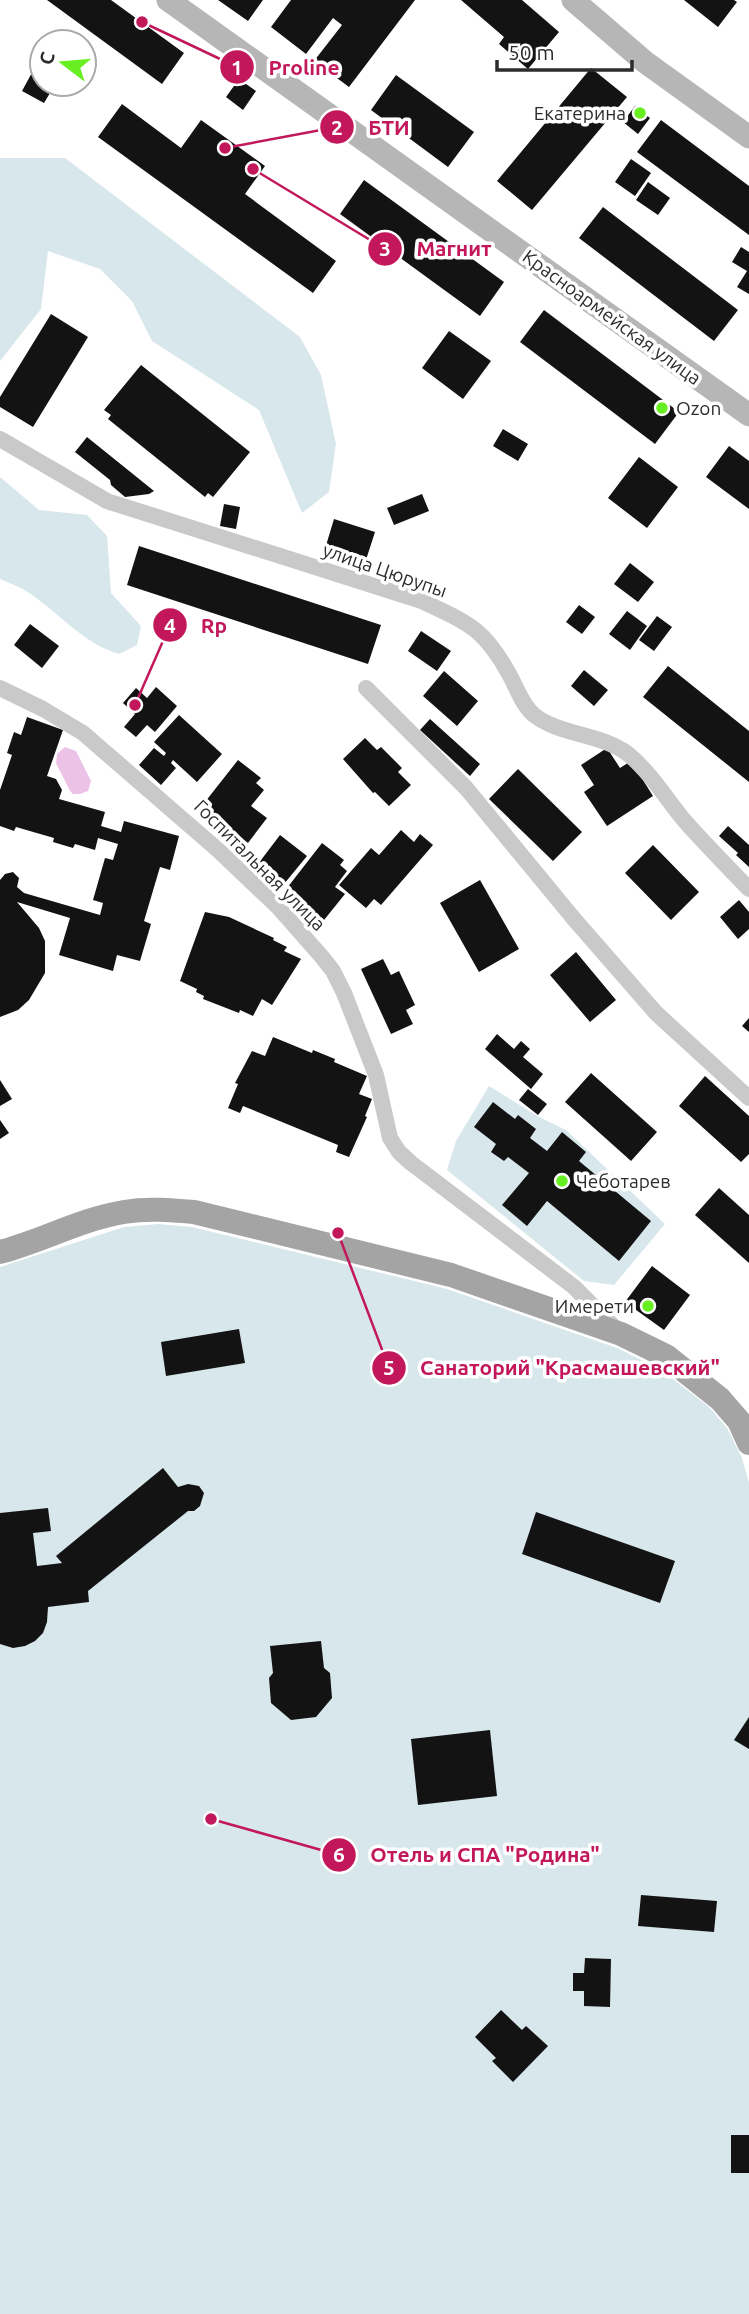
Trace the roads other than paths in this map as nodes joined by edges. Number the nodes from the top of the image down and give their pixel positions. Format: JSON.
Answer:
{"nodes":[{"id":1,"x":167,"y":0,"type":"edge"},
{"id":2,"x":573,"y":0,"type":"edge"},
{"id":3,"x":749,"y":137,"type":"edge"},
{"id":4,"x":749,"y":415,"type":"edge"},
{"id":5,"x":0,"y":439,"type":"edge"},
{"id":6,"x":0,"y":688,"type":"edge"},
{"id":7,"x":366,"y":688,"type":"dead end"},
{"id":8,"x":749,"y":889,"type":"edge"},
{"id":9,"x":749,"y":1098,"type":"edge"},
{"id":10,"x":3,"y":1251,"type":"edge"},
{"id":11,"x":621,"y":1335,"type":"junction"},
{"id":12,"x":749,"y":1443,"type":"edge"}],
"edges":[{"from":1,"to":4,"type":"street","name":"Красноармейская улица"},
{"from":2,"to":3,"type":"street"},
{"from":5,"to":8,"type":"street","name":"улица Цюрупы"},
{"from":6,"to":11,"type":"street","name":"Госпитальная улица"},
{"from":7,"to":9,"type":"street"},
{"from":10,"to":11,"type":"main road"},
{"from":11,"to":12,"type":"main road"}]}
